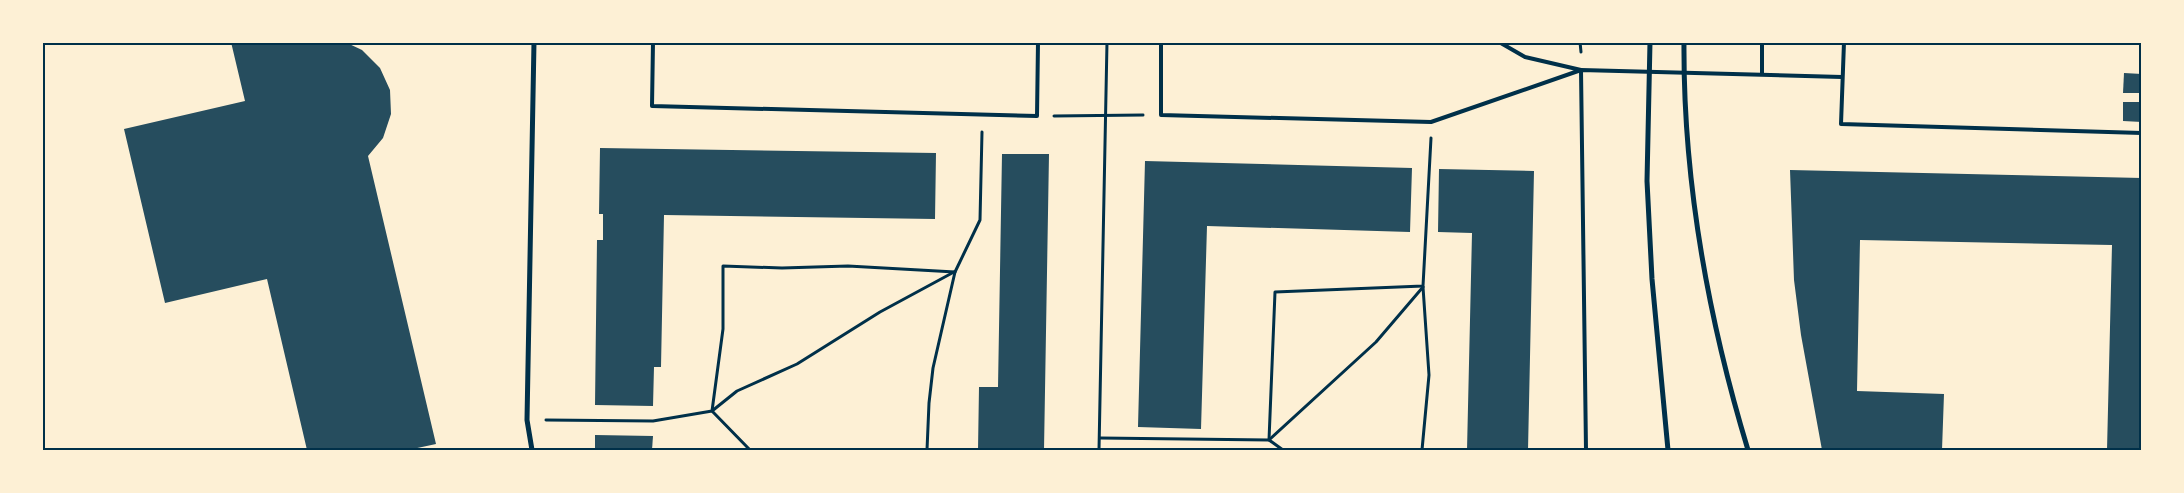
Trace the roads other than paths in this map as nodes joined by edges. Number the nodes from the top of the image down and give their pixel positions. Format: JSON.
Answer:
{"nodes":[{"id":1,"x":534,"y":42,"type":"edge"},
{"id":2,"x":653,"y":42,"type":"edge"},
{"id":3,"x":1038,"y":42,"type":"edge"},
{"id":4,"x":1161,"y":42,"type":"edge"},
{"id":5,"x":1499,"y":42,"type":"edge"},
{"id":6,"x":1650,"y":42,"type":"edge"},
{"id":7,"x":1684,"y":42,"type":"edge"},
{"id":8,"x":1762,"y":42,"type":"edge"},
{"id":9,"x":1844,"y":42,"type":"edge"},
{"id":10,"x":1581,"y":70,"type":"junction"},
{"id":11,"x":1650,"y":71,"type":"junction"},
{"id":12,"x":1684,"y":72,"type":"junction"},
{"id":13,"x":1762,"y":74,"type":"junction"},
{"id":14,"x":1842,"y":77,"type":"junction"},
{"id":15,"x":2142,"y":133,"type":"edge"},
{"id":16,"x":532,"y":450,"type":"edge"},
{"id":17,"x":1586,"y":450,"type":"edge"},
{"id":18,"x":1668,"y":450,"type":"edge"},
{"id":19,"x":1748,"y":450,"type":"edge"}],
"edges":[{"from":1,"to":16,"type":"street"},
{"from":2,"to":3,"type":"lane"},
{"from":4,"to":10,"type":"lane"},
{"from":5,"to":10,"type":"lane"},
{"from":6,"to":11,"type":"street"},
{"from":7,"to":12,"type":"street"},
{"from":8,"to":13,"type":"lane"},
{"from":9,"to":14,"type":"lane"},
{"from":10,"to":11,"type":"lane"},
{"from":10,"to":17,"type":"lane"},
{"from":11,"to":12,"type":"lane"},
{"from":11,"to":18,"type":"street"},
{"from":12,"to":13,"type":"lane"},
{"from":12,"to":19,"type":"street"},
{"from":13,"to":14,"type":"lane"},
{"from":14,"to":15,"type":"lane"}]}
